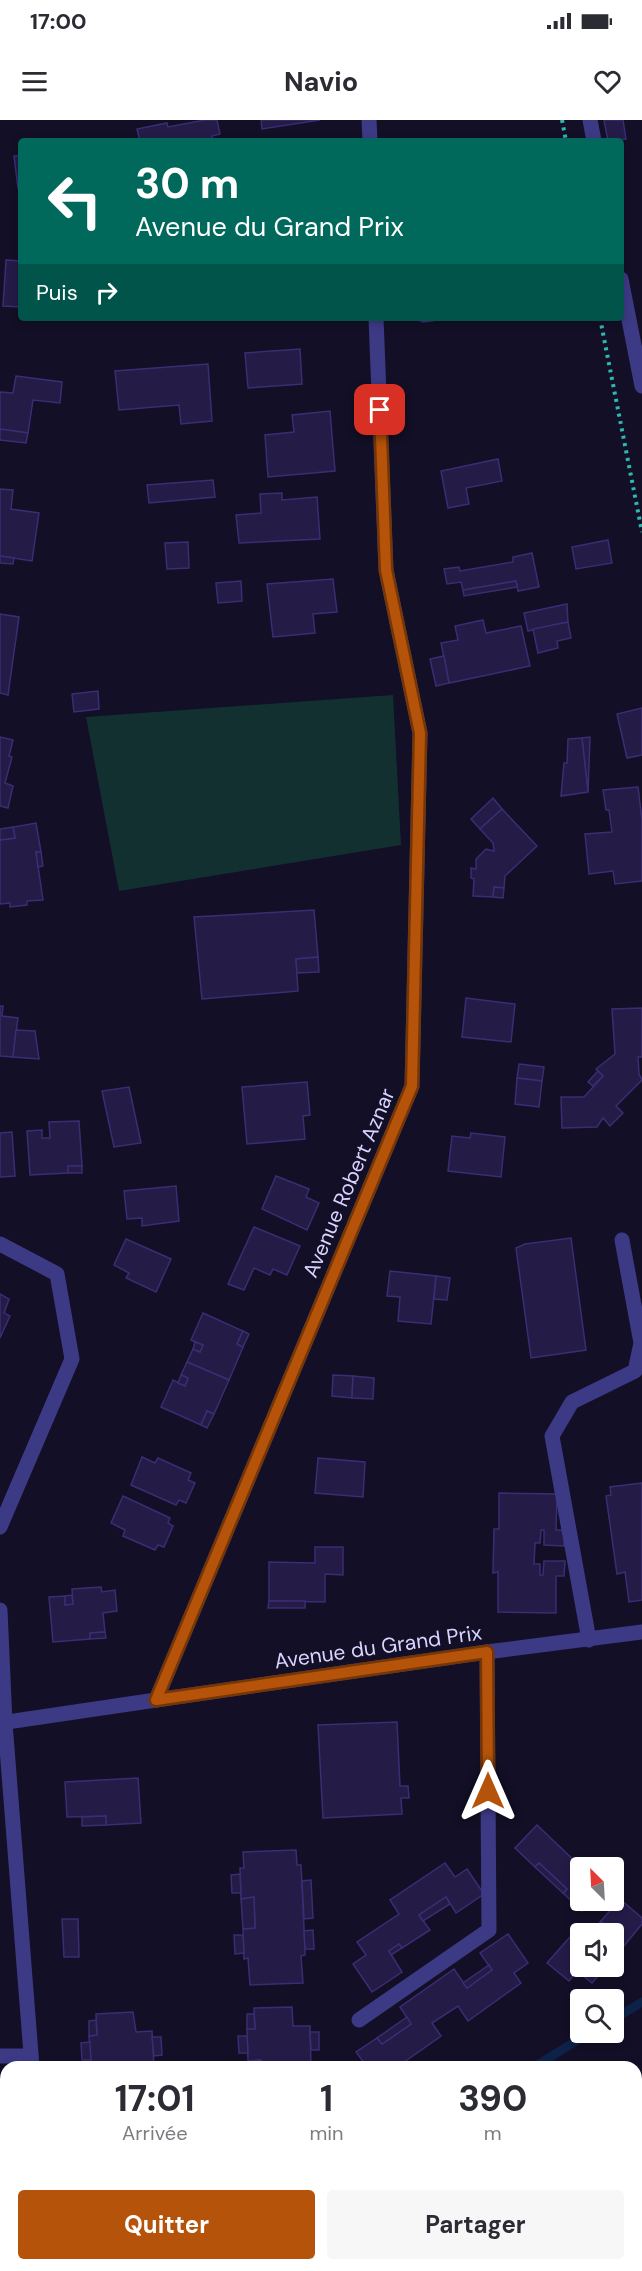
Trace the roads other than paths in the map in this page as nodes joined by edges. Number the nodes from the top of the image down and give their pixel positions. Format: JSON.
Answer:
{"nodes":[{"id":1,"x":369,"y":120,"type":"edge"},
{"id":2,"x":590,"y":120,"type":"edge"},
{"id":3,"x":370,"y":138,"type":"edge"},
{"id":4,"x":593,"y":138,"type":"edge"},
{"id":5,"x":624,"y":294,"type":"edge"},
{"id":6,"x":376,"y":321,"type":"edge"},
{"id":7,"x":642,"y":386,"type":"edge"},
{"id":8,"x":621,"y":1240,"type":"dead end"},
{"id":9,"x":0,"y":1244,"type":"edge"},
{"id":10,"x":0,"y":1527,"type":"edge"},
{"id":11,"x":0,"y":1610,"type":"edge"},
{"id":12,"x":642,"y":1632,"type":"edge"},
{"id":13,"x":589,"y":1640,"type":"junction"},
{"id":14,"x":487,"y":1652,"type":"junction"},
{"id":15,"x":156,"y":1700,"type":"junction"},
{"id":16,"x":2,"y":1723,"type":"edge"},
{"id":17,"x":359,"y":2020,"type":"dead end"},
{"id":18,"x":0,"y":2056,"type":"edge"},
{"id":19,"x":27,"y":2061,"type":"edge"},
{"id":20,"x":32,"y":2061,"type":"edge"}],
"edges":[{"from":1,"to":3,"type":"street"},
{"from":2,"to":4,"type":"street"},
{"from":5,"to":7,"type":"street"},
{"from":6,"to":15,"type":"street","name":"Avenue Robert Aznar"},
{"from":8,"to":13,"type":"street"},
{"from":9,"to":10,"type":"street"},
{"from":11,"to":16,"type":"street"},
{"from":12,"to":13,"type":"street","name":"Avenue du Grand Prix"},
{"from":13,"to":14,"type":"street","name":"Avenue du Grand Prix"},
{"from":14,"to":15,"type":"street","name":"Avenue du Grand Prix"},
{"from":14,"to":17,"type":"street"},
{"from":15,"to":16,"type":"street"},
{"from":16,"to":20,"type":"street"},
{"from":18,"to":19,"type":"street"}]}
